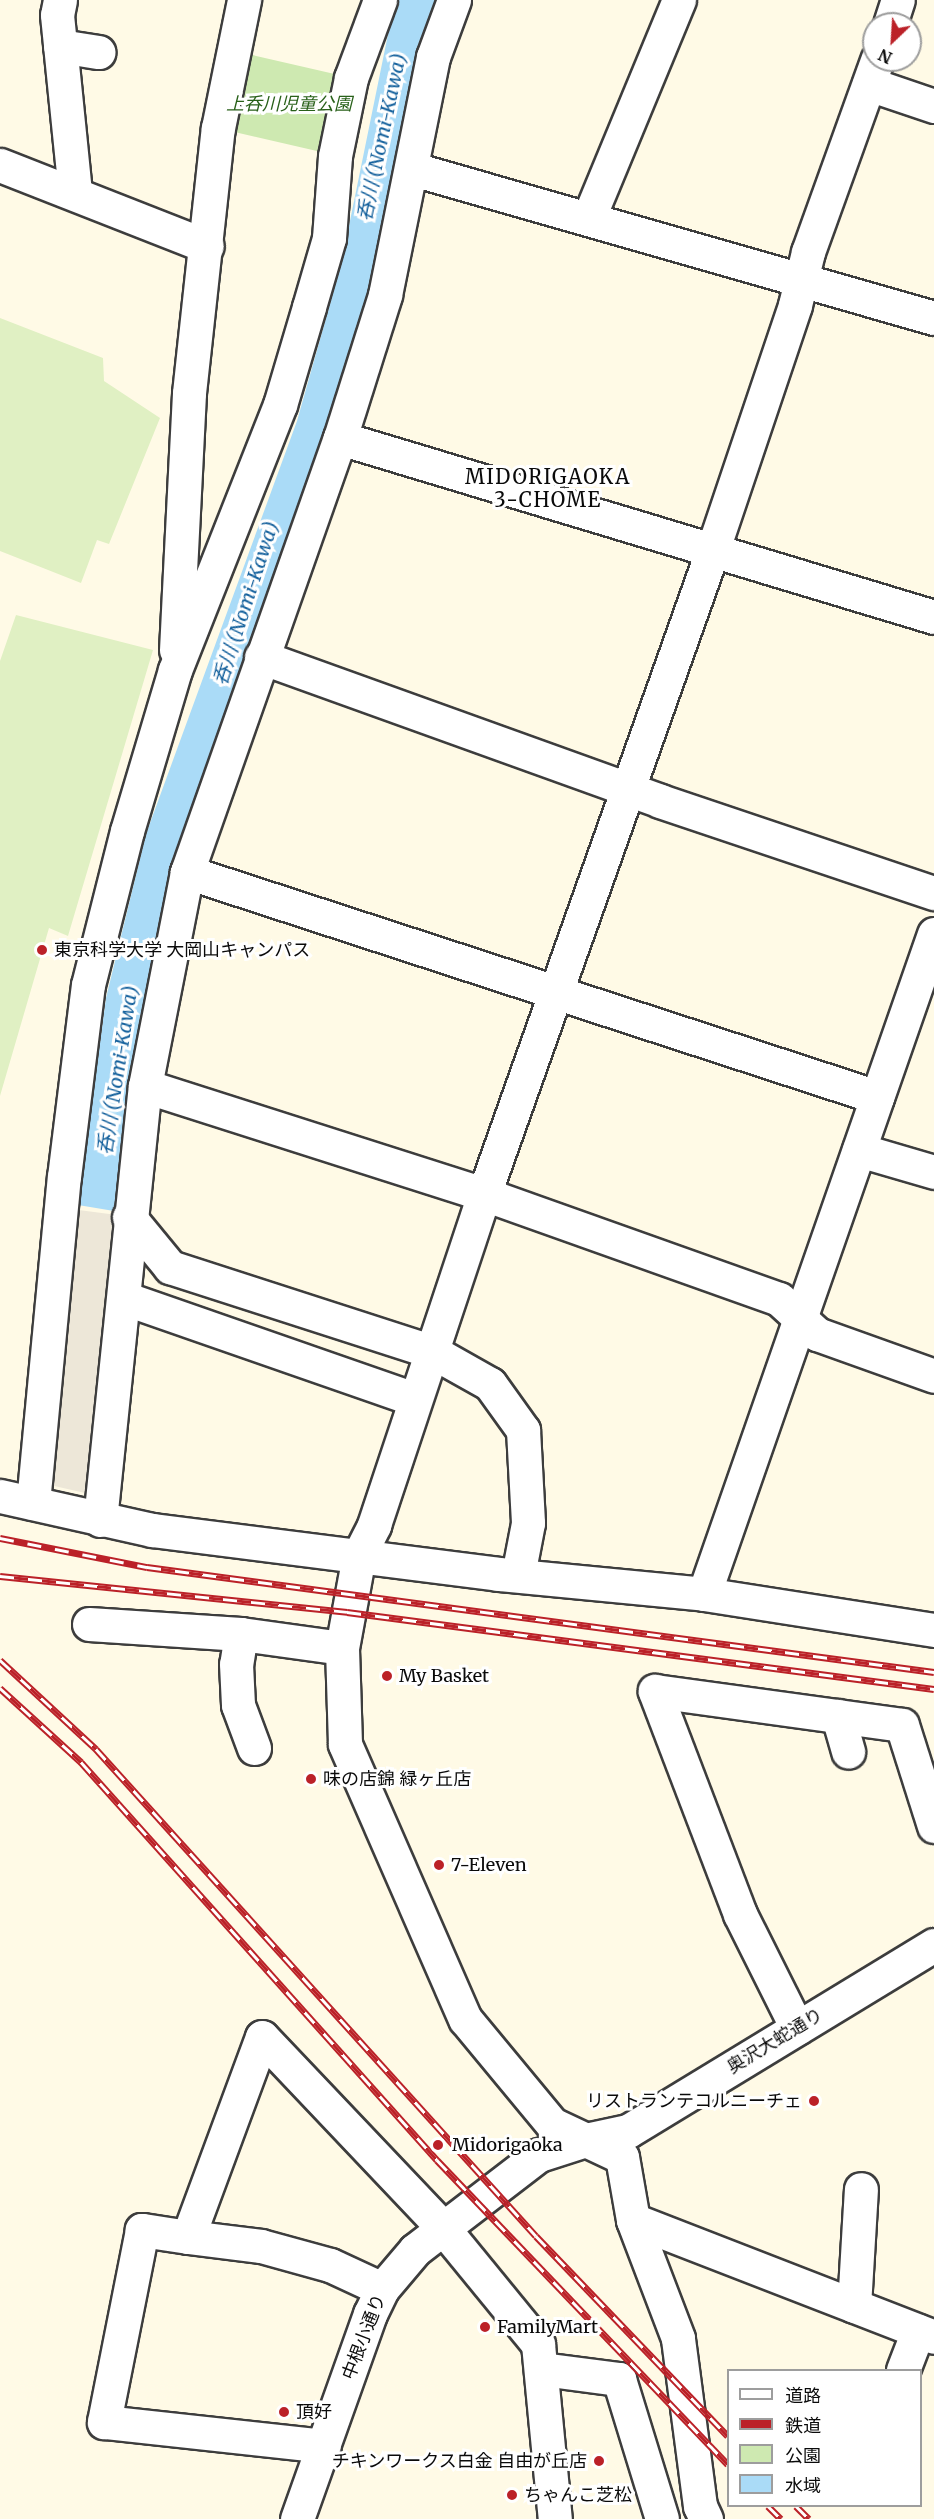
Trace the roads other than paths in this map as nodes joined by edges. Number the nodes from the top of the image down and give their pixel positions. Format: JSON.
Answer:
{"nodes":[{"id":1,"x":60,"y":0,"type":"edge"},
{"id":2,"x":244,"y":0,"type":"edge"},
{"id":3,"x":380,"y":0,"type":"edge"},
{"id":4,"x":454,"y":0,"type":"edge"},
{"id":5,"x":679,"y":0,"type":"edge"},
{"id":6,"x":60,"y":46,"type":"junction"},
{"id":7,"x":99,"y":52,"type":"dead end"},
{"id":8,"x":873,"y":72,"type":"edge"},
{"id":9,"x":934,"y":106,"type":"edge"},
{"id":10,"x":0,"y":165,"type":"edge"},
{"id":11,"x":413,"y":169,"type":"junction"},
{"id":12,"x":75,"y":192,"type":"junction"},
{"id":13,"x":589,"y":217,"type":"junction"},
{"id":14,"x":207,"y":246,"type":"junction"},
{"id":15,"x":800,"y":280,"type":"junction"},
{"id":16,"x":934,"y":318,"type":"edge"},
{"id":17,"x":340,"y":438,"type":"junction"},
{"id":18,"x":713,"y":549,"type":"junction"},
{"id":19,"x":934,"y":617,"type":"edge"},
{"id":20,"x":261,"y":657,"type":"junction"},
{"id":21,"x":175,"y":670,"type":"junction"},
{"id":22,"x":626,"y":789,"type":"junction"},
{"id":23,"x":187,"y":872,"type":"junction"},
{"id":24,"x":934,"y":893,"type":"edge"},
{"id":25,"x":934,"y":934,"type":"edge"},
{"id":26,"x":555,"y":992,"type":"junction"},
{"id":27,"x":145,"y":1086,"type":"junction"},
{"id":28,"x":877,"y":1097,"type":"junction"},
{"id":29,"x":859,"y":1150,"type":"junction"},
{"id":30,"x":934,"y":1172,"type":"edge"},
{"id":31,"x":484,"y":1194,"type":"junction"},
{"id":32,"x":129,"y":1217,"type":"junction"},
{"id":33,"x":124,"y":1299,"type":"junction"},
{"id":34,"x":800,"y":1319,"type":"junction"},
{"id":35,"x":433,"y":1352,"type":"junction"},
{"id":36,"x":934,"y":1376,"type":"edge"},
{"id":37,"x":414,"y":1399,"type":"junction"},
{"id":38,"x":0,"y":1496,"type":"edge"},
{"id":39,"x":33,"y":1503,"type":"junction"},
{"id":40,"x":99,"y":1520,"type":"junction"},
{"id":41,"x":359,"y":1555,"type":"junction"},
{"id":42,"x":518,"y":1575,"type":"junction"},
{"id":43,"x":704,"y":1594,"type":"junction"},
{"id":44,"x":89,"y":1624,"type":"dead end"},
{"id":45,"x":934,"y":1630,"type":"edge"},
{"id":46,"x":241,"y":1634,"type":"junction"},
{"id":47,"x":342,"y":1648,"type":"junction"},
{"id":48,"x":838,"y":1716,"type":"junction"},
{"id":49,"x":254,"y":1748,"type":"dead end"},
{"id":50,"x":848,"y":1752,"type":"dead end"},
{"id":51,"x":934,"y":1826,"type":"edge"},
{"id":52,"x":934,"y":1945,"type":"edge"},
{"id":53,"x":797,"y":2028,"type":"junction"},
{"id":54,"x":601,"y":2137,"type":"junction"},
{"id":55,"x":861,"y":2189,"type":"dead end"},
{"id":56,"x":633,"y":2220,"type":"junction"},
{"id":57,"x":443,"y":2228,"type":"junction"},
{"id":58,"x":188,"y":2237,"type":"junction"},
{"id":59,"x":382,"y":2289,"type":"junction"},
{"id":60,"x":854,"y":2306,"type":"junction"},
{"id":61,"x":926,"y":2334,"type":"edge"},
{"id":62,"x":542,"y":2369,"type":"junction"},
{"id":63,"x":904,"y":2369,"type":"edge"},
{"id":64,"x":324,"y":2446,"type":"junction"},
{"id":65,"x":297,"y":2519,"type":"edge"},
{"id":66,"x":555,"y":2519,"type":"edge"},
{"id":67,"x":662,"y":2519,"type":"edge"},
{"id":68,"x":706,"y":2519,"type":"edge"}],
"edges":[{"from":1,"to":6,"type":"street"},
{"from":2,"to":14,"type":"street"},
{"from":3,"to":21,"type":"street"},
{"from":4,"to":11,"type":"street"},
{"from":5,"to":13,"type":"street"},
{"from":6,"to":7,"type":"street"},
{"from":6,"to":12,"type":"street"},
{"from":8,"to":9,"type":"street"},
{"from":8,"to":15,"type":"street"},
{"from":10,"to":12,"type":"street"},
{"from":11,"to":13,"type":"street"},
{"from":11,"to":17,"type":"street"},
{"from":12,"to":14,"type":"street"},
{"from":13,"to":15,"type":"street"},
{"from":14,"to":21,"type":"street"},
{"from":15,"to":16,"type":"street"},
{"from":15,"to":18,"type":"street"},
{"from":17,"to":18,"type":"street"},
{"from":17,"to":20,"type":"street"},
{"from":18,"to":19,"type":"street"},
{"from":18,"to":22,"type":"street"},
{"from":20,"to":22,"type":"street"},
{"from":20,"to":23,"type":"street"},
{"from":21,"to":39,"type":"street"},
{"from":22,"to":24,"type":"street"},
{"from":22,"to":26,"type":"street"},
{"from":23,"to":26,"type":"street"},
{"from":23,"to":27,"type":"street"},
{"from":25,"to":28,"type":"street"},
{"from":26,"to":28,"type":"street"},
{"from":26,"to":31,"type":"street"},
{"from":27,"to":31,"type":"street"},
{"from":27,"to":32,"type":"street"},
{"from":28,"to":29,"type":"street"},
{"from":29,"to":30,"type":"street"},
{"from":29,"to":34,"type":"street"},
{"from":31,"to":34,"type":"street"},
{"from":31,"to":35,"type":"street"},
{"from":32,"to":33,"type":"street"},
{"from":32,"to":35,"type":"street"},
{"from":33,"to":37,"type":"street"},
{"from":33,"to":40,"type":"street"},
{"from":34,"to":36,"type":"street"},
{"from":34,"to":43,"type":"street"},
{"from":35,"to":37,"type":"street"},
{"from":35,"to":42,"type":"street"},
{"from":37,"to":41,"type":"street"},
{"from":38,"to":39,"type":"street"},
{"from":39,"to":40,"type":"street"},
{"from":40,"to":41,"type":"street"},
{"from":41,"to":42,"type":"street"},
{"from":41,"to":47,"type":"street"},
{"from":42,"to":43,"type":"street"},
{"from":43,"to":45,"type":"street"},
{"from":44,"to":46,"type":"street"},
{"from":46,"to":47,"type":"street"},
{"from":46,"to":49,"type":"street"},
{"from":47,"to":54,"type":"street"},
{"from":48,"to":50,"type":"street"},
{"from":48,"to":51,"type":"street"},
{"from":48,"to":53,"type":"street"},
{"from":52,"to":53,"type":"street","name":"奥沢大蛇通り"},
{"from":53,"to":54,"type":"street","name":"奥沢大蛇通り"},
{"from":54,"to":56,"type":"street"},
{"from":54,"to":57,"type":"street","name":"中根小通り"},
{"from":55,"to":60,"type":"street"},
{"from":56,"to":60,"type":"street"},
{"from":56,"to":68,"type":"street"},
{"from":57,"to":58,"type":"street"},
{"from":57,"to":59,"type":"street","name":"中根小通り"},
{"from":57,"to":62,"type":"street"},
{"from":58,"to":59,"type":"street"},
{"from":58,"to":64,"type":"street"},
{"from":59,"to":64,"type":"street","name":"中根小通り"},
{"from":60,"to":61,"type":"street"},
{"from":61,"to":63,"type":"street"},
{"from":62,"to":66,"type":"street"},
{"from":62,"to":67,"type":"street"},
{"from":64,"to":65,"type":"street","name":"中根小通り"}]}
